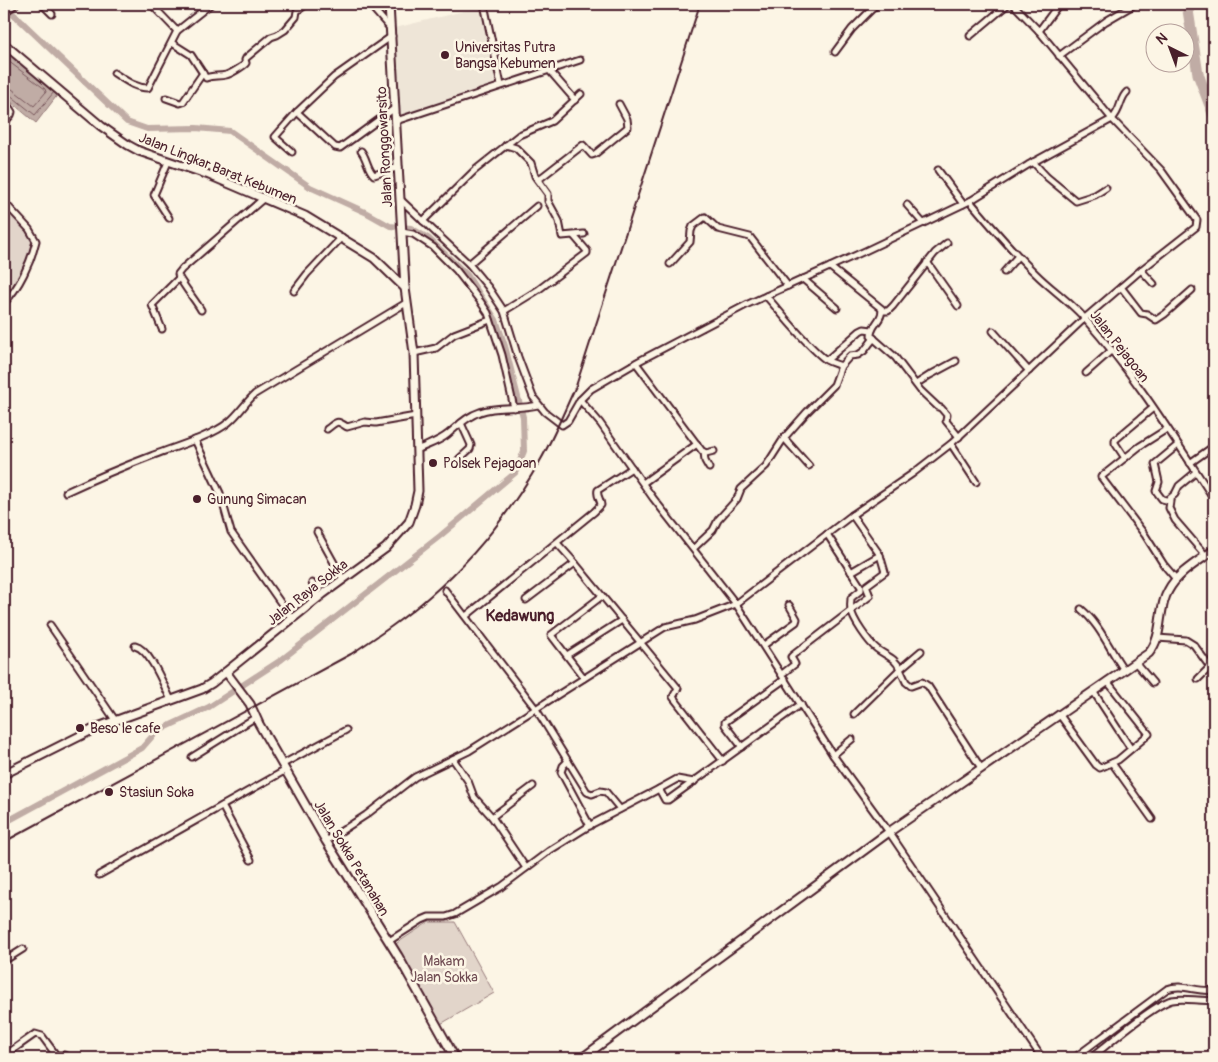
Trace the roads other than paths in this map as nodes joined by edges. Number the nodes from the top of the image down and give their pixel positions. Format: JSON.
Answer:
{"nodes":[{"id":1,"x":42,"y":4,"type":"edge"},
{"id":2,"x":150,"y":4,"type":"edge"},
{"id":3,"x":211,"y":4,"type":"edge"},
{"id":4,"x":294,"y":4,"type":"edge"},
{"id":5,"x":307,"y":4,"type":"edge"},
{"id":6,"x":369,"y":4,"type":"edge"},
{"id":7,"x":389,"y":4,"type":"edge"},
{"id":8,"x":484,"y":4,"type":"edge"},
{"id":9,"x":877,"y":4,"type":"edge"},
{"id":10,"x":1008,"y":4,"type":"edge"},
{"id":11,"x":1013,"y":4,"type":"edge"},
{"id":12,"x":1059,"y":4,"type":"edge"},
{"id":13,"x":1135,"y":4,"type":"edge"},
{"id":14,"x":14,"y":5,"type":"edge"},
{"id":15,"x":298,"y":10,"type":"junction"},
{"id":16,"x":4,"y":13,"type":"edge"},
{"id":17,"x":52,"y":14,"type":"dead end"},
{"id":18,"x":1039,"y":31,"type":"junction"},
{"id":19,"x":177,"y":32,"type":"junction"},
{"id":20,"x":392,"y":32,"type":"junction"},
{"id":21,"x":970,"y":36,"type":"dead end"},
{"id":22,"x":172,"y":43,"type":"junction"},
{"id":23,"x":4,"y":44,"type":"edge"},
{"id":24,"x":835,"y":52,"type":"dead end"},
{"id":25,"x":1059,"y":56,"type":"junction"},
{"id":26,"x":580,"y":60,"type":"dead end"},
{"id":27,"x":548,"y":70,"type":"junction"},
{"id":28,"x":114,"y":73,"type":"dead end"},
{"id":29,"x":203,"y":73,"type":"junction"},
{"id":30,"x":501,"y":85,"type":"junction"},
{"id":31,"x":1127,"y":92,"type":"dead end"},
{"id":32,"x":581,"y":94,"type":"dead end"},
{"id":33,"x":166,"y":98,"type":"dead end"},
{"id":34,"x":4,"y":100,"type":"edge"},
{"id":35,"x":575,"y":100,"type":"junction"},
{"id":36,"x":618,"y":104,"type":"dead end"},
{"id":37,"x":395,"y":108,"type":"junction"},
{"id":38,"x":297,"y":112,"type":"junction"},
{"id":39,"x":1112,"y":119,"type":"junction"},
{"id":40,"x":396,"y":121,"type":"junction"},
{"id":41,"x":4,"y":123,"type":"edge"},
{"id":42,"x":506,"y":145,"type":"junction"},
{"id":43,"x":361,"y":151,"type":"dead end"},
{"id":44,"x":292,"y":152,"type":"dead end"},
{"id":45,"x":168,"y":162,"type":"junction"},
{"id":46,"x":1033,"y":162,"type":"junction"},
{"id":47,"x":399,"y":167,"type":"junction"},
{"id":48,"x":938,"y":170,"type":"dead end"},
{"id":49,"x":538,"y":180,"type":"junction"},
{"id":50,"x":1106,"y":188,"type":"dead end"},
{"id":51,"x":264,"y":198,"type":"junction"},
{"id":52,"x":401,"y":200,"type":"junction"},
{"id":53,"x":970,"y":201,"type":"junction"},
{"id":54,"x":4,"y":202,"type":"edge"},
{"id":55,"x":963,"y":204,"type":"junction"},
{"id":56,"x":907,"y":205,"type":"dead end"},
{"id":57,"x":537,"y":206,"type":"dead end"},
{"id":58,"x":169,"y":218,"type":"dead end"},
{"id":59,"x":423,"y":221,"type":"junction"},
{"id":60,"x":923,"y":223,"type":"junction"},
{"id":61,"x":402,"y":231,"type":"junction"},
{"id":62,"x":584,"y":234,"type":"dead end"},
{"id":63,"x":574,"y":236,"type":"junction"},
{"id":64,"x":342,"y":237,"type":"junction"},
{"id":65,"x":948,"y":244,"type":"dead end"},
{"id":66,"x":1018,"y":256,"type":"junction"},
{"id":67,"x":927,"y":262,"type":"junction"},
{"id":68,"x":469,"y":264,"type":"junction"},
{"id":69,"x":670,"y":264,"type":"dead end"},
{"id":70,"x":830,"y":267,"type":"junction"},
{"id":71,"x":1141,"y":270,"type":"junction"},
{"id":72,"x":1004,"y":272,"type":"dead end"},
{"id":73,"x":405,"y":274,"type":"junction"},
{"id":74,"x":392,"y":276,"type":"junction"},
{"id":75,"x":178,"y":279,"type":"junction"},
{"id":76,"x":803,"y":279,"type":"junction"},
{"id":77,"x":1154,"y":284,"type":"dead end"},
{"id":78,"x":788,"y":286,"type":"junction"},
{"id":79,"x":1121,"y":287,"type":"junction"},
{"id":80,"x":405,"y":288,"type":"junction"},
{"id":81,"x":1192,"y":290,"type":"dead end"},
{"id":82,"x":294,"y":291,"type":"dead end"},
{"id":83,"x":766,"y":296,"type":"junction"},
{"id":84,"x":406,"y":302,"type":"junction"},
{"id":85,"x":4,"y":303,"type":"edge"},
{"id":86,"x":958,"y":306,"type":"dead end"},
{"id":87,"x":837,"y":308,"type":"dead end"},
{"id":88,"x":200,"y":310,"type":"dead end"},
{"id":89,"x":504,"y":311,"type":"junction"},
{"id":90,"x":882,"y":311,"type":"junction"},
{"id":91,"x":1085,"y":318,"type":"junction"},
{"id":92,"x":490,"y":320,"type":"junction"},
{"id":93,"x":162,"y":329,"type":"dead end"},
{"id":94,"x":872,"y":330,"type":"junction"},
{"id":95,"x":993,"y":331,"type":"dead end"},
{"id":96,"x":874,"y":338,"type":"junction"},
{"id":97,"x":1112,"y":350,"type":"junction"},
{"id":98,"x":414,"y":353,"type":"junction"},
{"id":99,"x":827,"y":360,"type":"junction"},
{"id":100,"x":956,"y":361,"type":"dead end"},
{"id":101,"x":636,"y":363,"type":"junction"},
{"id":102,"x":841,"y":366,"type":"junction"},
{"id":103,"x":1029,"y":371,"type":"junction"},
{"id":104,"x":1086,"y":373,"type":"dead end"},
{"id":105,"x":916,"y":384,"type":"junction"},
{"id":106,"x":580,"y":400,"type":"junction"},
{"id":107,"x":538,"y":405,"type":"junction"},
{"id":108,"x":516,"y":408,"type":"junction"},
{"id":109,"x":1153,"y":408,"type":"junction"},
{"id":110,"x":416,"y":416,"type":"junction"},
{"id":111,"x":461,"y":423,"type":"junction"},
{"id":112,"x":1167,"y":428,"type":"junction"},
{"id":113,"x":327,"y":429,"type":"dead end"},
{"id":114,"x":959,"y":437,"type":"junction"},
{"id":115,"x":784,"y":438,"type":"junction"},
{"id":116,"x":195,"y":440,"type":"junction"},
{"id":117,"x":697,"y":444,"type":"junction"},
{"id":118,"x":951,"y":444,"type":"junction"},
{"id":119,"x":1178,"y":445,"type":"junction"},
{"id":120,"x":1214,"y":446,"type":"edge"},
{"id":121,"x":417,"y":450,"type":"junction"},
{"id":122,"x":714,"y":451,"type":"dead end"},
{"id":123,"x":704,"y":452,"type":"junction"},
{"id":124,"x":1125,"y":458,"type":"junction"},
{"id":125,"x":459,"y":460,"type":"dead end"},
{"id":126,"x":1190,"y":463,"type":"junction"},
{"id":127,"x":809,"y":466,"type":"dead end"},
{"id":128,"x":632,"y":468,"type":"junction"},
{"id":129,"x":709,"y":468,"type":"dead end"},
{"id":130,"x":1196,"y":472,"type":"junction"},
{"id":131,"x":976,"y":482,"type":"dead end"},
{"id":132,"x":643,"y":483,"type":"junction"},
{"id":133,"x":66,"y":492,"type":"dead end"},
{"id":134,"x":1214,"y":499,"type":"edge"},
{"id":135,"x":1168,"y":500,"type":"junction"},
{"id":136,"x":852,"y":514,"type":"junction"},
{"id":137,"x":317,"y":532,"type":"dead end"},
{"id":138,"x":827,"y":534,"type":"junction"},
{"id":139,"x":557,"y":543,"type":"junction"},
{"id":140,"x":694,"y":548,"type":"junction"},
{"id":141,"x":1214,"y":550,"type":"edge"},
{"id":142,"x":880,"y":555,"type":"junction"},
{"id":143,"x":1206,"y":556,"type":"junction"},
{"id":144,"x":575,"y":563,"type":"junction"},
{"id":145,"x":851,"y":572,"type":"junction"},
{"id":146,"x":344,"y":579,"type":"junction"},
{"id":147,"x":1176,"y":579,"type":"junction"},
{"id":148,"x":312,"y":583,"type":"dead end"},
{"id":149,"x":446,"y":590,"type":"dead end"},
{"id":150,"x":602,"y":596,"type":"junction"},
{"id":151,"x":318,"y":598,"type":"junction"},
{"id":152,"x":526,"y":600,"type":"dead end"},
{"id":153,"x":736,"y":604,"type":"junction"},
{"id":154,"x":789,"y":606,"type":"dead end"},
{"id":155,"x":1081,"y":609,"type":"dead end"},
{"id":156,"x":851,"y":612,"type":"junction"},
{"id":157,"x":466,"y":616,"type":"junction"},
{"id":158,"x":292,"y":619,"type":"junction"},
{"id":159,"x":622,"y":620,"type":"junction"},
{"id":160,"x":50,"y":625,"type":"dead end"},
{"id":161,"x":1157,"y":638,"type":"junction"},
{"id":162,"x":640,"y":643,"type":"junction"},
{"id":163,"x":764,"y":645,"type":"junction"},
{"id":164,"x":135,"y":646,"type":"dead end"},
{"id":165,"x":921,"y":651,"type":"dead end"},
{"id":166,"x":567,"y":655,"type":"junction"},
{"id":167,"x":1135,"y":662,"type":"junction"},
{"id":168,"x":900,"y":669,"type":"junction"},
{"id":169,"x":1124,"y":670,"type":"junction"},
{"id":170,"x":226,"y":672,"type":"junction"},
{"id":171,"x":783,"y":677,"type":"junction"},
{"id":172,"x":584,"y":678,"type":"junction"},
{"id":173,"x":1198,"y":679,"type":"dead end"},
{"id":174,"x":1107,"y":682,"type":"junction"},
{"id":175,"x":1153,"y":683,"type":"dead end"},
{"id":176,"x":1093,"y":691,"type":"junction"},
{"id":177,"x":172,"y":700,"type":"junction"},
{"id":178,"x":801,"y":704,"type":"junction"},
{"id":179,"x":536,"y":709,"type":"junction"},
{"id":180,"x":854,"y":714,"type":"dead end"},
{"id":181,"x":1059,"y":714,"type":"junction"},
{"id":182,"x":256,"y":717,"type":"junction"},
{"id":183,"x":115,"y":720,"type":"junction"},
{"id":184,"x":346,"y":730,"type":"dead end"},
{"id":185,"x":852,"y":739,"type":"dead end"},
{"id":186,"x":742,"y":747,"type":"junction"},
{"id":187,"x":1131,"y":748,"type":"junction"},
{"id":188,"x":833,"y":754,"type":"junction"},
{"id":189,"x":192,"y":757,"type":"dead end"},
{"id":190,"x":453,"y":759,"type":"junction"},
{"id":191,"x":568,"y":761,"type":"junction"},
{"id":192,"x":723,"y":761,"type":"junction"},
{"id":193,"x":1112,"y":763,"type":"junction"},
{"id":194,"x":285,"y":767,"type":"junction"},
{"id":195,"x":981,"y":768,"type":"junction"},
{"id":196,"x":4,"y":774,"type":"edge"},
{"id":197,"x":694,"y":782,"type":"junction"},
{"id":198,"x":534,"y":786,"type":"dead end"},
{"id":199,"x":659,"y":789,"type":"junction"},
{"id":200,"x":222,"y":806,"type":"junction"},
{"id":201,"x":620,"y":809,"type":"junction"},
{"id":202,"x":492,"y":817,"type":"junction"},
{"id":203,"x":1152,"y":819,"type":"dead end"},
{"id":204,"x":590,"y":826,"type":"junction"},
{"id":205,"x":889,"y":832,"type":"junction"},
{"id":206,"x":326,"y":841,"type":"junction"},
{"id":207,"x":251,"y":860,"type":"dead end"},
{"id":208,"x":526,"y":868,"type":"junction"},
{"id":209,"x":99,"y":875,"type":"dead end"},
{"id":210,"x":389,"y":942,"type":"junction"},
{"id":211,"x":23,"y":949,"type":"dead end"},
{"id":212,"x":4,"y":961,"type":"edge"},
{"id":213,"x":1184,"y":988,"type":"junction"},
{"id":214,"x":1214,"y":990,"type":"edge"},
{"id":215,"x":1182,"y":998,"type":"junction"},
{"id":216,"x":1214,"y":1000,"type":"edge"},
{"id":217,"x":4,"y":1056,"type":"edge"},
{"id":218,"x":70,"y":1058,"type":"edge"},
{"id":219,"x":455,"y":1058,"type":"edge"},
{"id":220,"x":582,"y":1058,"type":"edge"},
{"id":221,"x":1042,"y":1058,"type":"edge"},
{"id":222,"x":1074,"y":1058,"type":"edge"},
{"id":223,"x":1090,"y":1058,"type":"edge"}],
"edges":[{"from":1,"to":17,"type":"street"},
{"from":2,"to":19,"type":"street"},
{"from":3,"to":19,"type":"street"},
{"from":4,"to":15,"type":"street"},
{"from":5,"to":15,"type":"street"},
{"from":6,"to":20,"type":"street"},
{"from":7,"to":20,"type":"main road","name":"Jalan Ronggowarsito"},
{"from":8,"to":30,"type":"street"},
{"from":9,"to":24,"type":"street"},
{"from":10,"to":21,"type":"street"},
{"from":11,"to":18,"type":"street"},
{"from":12,"to":18,"type":"street"},
{"from":13,"to":25,"type":"street"},
{"from":14,"to":16,"type":"street"},
{"from":15,"to":29,"type":"street"},
{"from":18,"to":25,"type":"street"},
{"from":19,"to":22,"type":"street"},
{"from":20,"to":37,"type":"main road","name":"Jalan Ronggowarsito"},
{"from":20,"to":38,"type":"street"},
{"from":22,"to":28,"type":"street"},
{"from":22,"to":29,"type":"street"},
{"from":23,"to":45,"type":"main road","name":"Jalan Lingkar Barat Kebumen"},
{"from":25,"to":39,"type":"street"},
{"from":26,"to":27,"type":"street"},
{"from":27,"to":30,"type":"street"},
{"from":27,"to":35,"type":"street"},
{"from":29,"to":33,"type":"street"},
{"from":30,"to":40,"type":"street"},
{"from":31,"to":39,"type":"street"},
{"from":32,"to":35,"type":"street"},
{"from":34,"to":41,"type":"street"},
{"from":35,"to":42,"type":"street"},
{"from":36,"to":49,"type":"street"},
{"from":37,"to":38,"type":"street"},
{"from":37,"to":40,"type":"main road","name":"Jalan Ronggowarsito"},
{"from":38,"to":44,"type":"street"},
{"from":39,"to":46,"type":"street"},
{"from":39,"to":71,"type":"street"},
{"from":40,"to":47,"type":"main road","name":"Jalan Ronggowarsito"},
{"from":42,"to":49,"type":"street"},
{"from":42,"to":59,"type":"street"},
{"from":43,"to":47,"type":"street"},
{"from":45,"to":51,"type":"main road","name":"Jalan Lingkar Barat Kebumen"},
{"from":45,"to":58,"type":"street"},
{"from":46,"to":50,"type":"street"},
{"from":46,"to":53,"type":"street"},
{"from":47,"to":52,"type":"main road","name":"Jalan Ronggowarsito"},
{"from":48,"to":55,"type":"street"},
{"from":49,"to":63,"type":"street"},
{"from":51,"to":64,"type":"main road","name":"Jalan Lingkar Barat Kebumen"},
{"from":51,"to":75,"type":"street"},
{"from":52,"to":59,"type":"street"},
{"from":52,"to":61,"type":"main road","name":"Jalan Ronggowarsito"},
{"from":53,"to":55,"type":"street"},
{"from":53,"to":66,"type":"street","name":"Jalan Pejagoan"},
{"from":54,"to":85,"type":"street"},
{"from":55,"to":60,"type":"street"},
{"from":56,"to":60,"type":"street"},
{"from":57,"to":68,"type":"street"},
{"from":59,"to":68,"type":"street"},
{"from":60,"to":70,"type":"street"},
{"from":61,"to":73,"type":"main road","name":"Jalan Ronggowarsito"},
{"from":61,"to":92,"type":"street"},
{"from":62,"to":63,"type":"street"},
{"from":63,"to":89,"type":"street"},
{"from":64,"to":74,"type":"main road","name":"Jalan Lingkar Barat Kebumen"},
{"from":64,"to":82,"type":"street"},
{"from":65,"to":67,"type":"street"},
{"from":66,"to":72,"type":"street"},
{"from":66,"to":91,"type":"street","name":"Jalan Pejagoan"},
{"from":67,"to":86,"type":"street"},
{"from":67,"to":90,"type":"street"},
{"from":68,"to":89,"type":"street"},
{"from":69,"to":78,"type":"street"},
{"from":70,"to":76,"type":"street"},
{"from":70,"to":90,"type":"street"},
{"from":71,"to":77,"type":"street"},
{"from":71,"to":79,"type":"street"},
{"from":73,"to":74,"type":"main road"},
{"from":73,"to":80,"type":"main road","name":"Jalan Ronggowarsito"},
{"from":74,"to":80,"type":"main road","name":"Jalan Lingkar Barat Kebumen"},
{"from":75,"to":88,"type":"street"},
{"from":75,"to":93,"type":"street"},
{"from":76,"to":78,"type":"street"},
{"from":76,"to":87,"type":"street"},
{"from":78,"to":83,"type":"street"},
{"from":79,"to":81,"type":"street"},
{"from":79,"to":91,"type":"street"},
{"from":80,"to":84,"type":"main road","name":"Jalan Raya Sokka"},
{"from":83,"to":99,"type":"street"},
{"from":83,"to":101,"type":"street"},
{"from":84,"to":98,"type":"main road","name":"Jalan Raya Sokka"},
{"from":84,"to":116,"type":"street"},
{"from":89,"to":107,"type":"street"},
{"from":90,"to":94,"type":"street"},
{"from":91,"to":97,"type":"street","name":"Jalan Pejagoan"},
{"from":91,"to":103,"type":"street"},
{"from":92,"to":98,"type":"street"},
{"from":92,"to":108,"type":"street"},
{"from":94,"to":96,"type":"street"},
{"from":94,"to":99,"type":"street"},
{"from":95,"to":103,"type":"street"},
{"from":96,"to":102,"type":"street"},
{"from":96,"to":105,"type":"street"},
{"from":97,"to":104,"type":"street"},
{"from":97,"to":109,"type":"street","name":"Jalan Pejagoan"},
{"from":98,"to":110,"type":"main road","name":"Jalan Raya Sokka"},
{"from":99,"to":102,"type":"street"},
{"from":100,"to":105,"type":"street"},
{"from":101,"to":106,"type":"street"},
{"from":101,"to":117,"type":"street"},
{"from":102,"to":115,"type":"street"},
{"from":103,"to":114,"type":"street"},
{"from":105,"to":114,"type":"street"},
{"from":106,"to":107,"type":"street"},
{"from":106,"to":128,"type":"street"},
{"from":107,"to":108,"type":"street"},
{"from":108,"to":111,"type":"street"},
{"from":109,"to":112,"type":"street","name":"Jalan Pejagoan"},
{"from":109,"to":124,"type":"street"},
{"from":110,"to":113,"type":"street"},
{"from":110,"to":121,"type":"main road","name":"Jalan Raya Sokka"},
{"from":111,"to":121,"type":"street"},
{"from":111,"to":125,"type":"street"},
{"from":112,"to":119,"type":"street","name":"Jalan Pejagoan"},
{"from":112,"to":124,"type":"street"},
{"from":114,"to":118,"type":"street"},
{"from":115,"to":127,"type":"street"},
{"from":115,"to":140,"type":"street"},
{"from":116,"to":133,"type":"street"},
{"from":116,"to":158,"type":"street"},
{"from":117,"to":123,"type":"street"},
{"from":117,"to":132,"type":"street"},
{"from":118,"to":131,"type":"street"},
{"from":118,"to":136,"type":"street"},
{"from":119,"to":126,"type":"street","name":"Jalan Pejagoan"},
{"from":119,"to":135,"type":"street"},
{"from":120,"to":126,"type":"street"},
{"from":121,"to":146,"type":"main road","name":"Jalan Raya Sokka"},
{"from":122,"to":123,"type":"street"},
{"from":123,"to":129,"type":"street"},
{"from":124,"to":147,"type":"street"},
{"from":126,"to":130,"type":"street","name":"Jalan Pejagoan"},
{"from":128,"to":132,"type":"street"},
{"from":128,"to":139,"type":"street"},
{"from":130,"to":134,"type":"street","name":"Jalan Pejagoan"},
{"from":130,"to":135,"type":"street"},
{"from":132,"to":140,"type":"street"},
{"from":135,"to":143,"type":"street"},
{"from":136,"to":138,"type":"street"},
{"from":136,"to":142,"type":"street"},
{"from":137,"to":146,"type":"street"},
{"from":138,"to":145,"type":"street"},
{"from":138,"to":153,"type":"street"},
{"from":139,"to":144,"type":"street"},
{"from":139,"to":157,"type":"street"},
{"from":140,"to":153,"type":"street"},
{"from":141,"to":143,"type":"main road"},
{"from":142,"to":145,"type":"street"},
{"from":142,"to":156,"type":"street"},
{"from":143,"to":147,"type":"main road"},
{"from":144,"to":150,"type":"street"},
{"from":144,"to":152,"type":"street"},
{"from":145,"to":156,"type":"street"},
{"from":146,"to":151,"type":"main road","name":"Jalan Raya Sokka"},
{"from":147,"to":161,"type":"main road"},
{"from":148,"to":151,"type":"street"},
{"from":149,"to":157,"type":"street"},
{"from":150,"to":159,"type":"street"},
{"from":150,"to":166,"type":"street"},
{"from":151,"to":158,"type":"main road","name":"Jalan Raya Sokka"},
{"from":153,"to":162,"type":"street"},
{"from":153,"to":163,"type":"street"},
{"from":154,"to":163,"type":"street"},
{"from":155,"to":169,"type":"street"},
{"from":156,"to":168,"type":"street"},
{"from":156,"to":171,"type":"street"},
{"from":157,"to":179,"type":"street"},
{"from":158,"to":170,"type":"main road","name":"Jalan Raya Sokka"},
{"from":159,"to":162,"type":"street"},
{"from":159,"to":166,"type":"street"},
{"from":160,"to":183,"type":"street"},
{"from":161,"to":167,"type":"main road"},
{"from":161,"to":173,"type":"street"},
{"from":162,"to":172,"type":"street"},
{"from":162,"to":192,"type":"street"},
{"from":163,"to":171,"type":"street"},
{"from":164,"to":177,"type":"street"},
{"from":165,"to":168,"type":"street"},
{"from":166,"to":172,"type":"street"},
{"from":167,"to":169,"type":"main road"},
{"from":167,"to":175,"type":"street"},
{"from":168,"to":180,"type":"street"},
{"from":168,"to":195,"type":"street"},
{"from":169,"to":174,"type":"main road"},
{"from":170,"to":177,"type":"main road","name":"Jalan Raya Sokka"},
{"from":170,"to":182,"type":"main road","name":"Jalan Sokka Petanahan"},
{"from":171,"to":178,"type":"street"},
{"from":171,"to":186,"type":"street"},
{"from":172,"to":179,"type":"street"},
{"from":174,"to":176,"type":"main road"},
{"from":174,"to":187,"type":"street"},
{"from":176,"to":181,"type":"main road"},
{"from":176,"to":187,"type":"street"},
{"from":177,"to":183,"type":"main road","name":"Jalan Raya Sokka"},
{"from":178,"to":186,"type":"street"},
{"from":178,"to":188,"type":"street"},
{"from":179,"to":190,"type":"street"},
{"from":179,"to":191,"type":"street"},
{"from":181,"to":193,"type":"street"},
{"from":181,"to":195,"type":"main road"},
{"from":182,"to":189,"type":"street"},
{"from":182,"to":194,"type":"main road","name":"Jalan Sokka Petanahan"},
{"from":183,"to":196,"type":"main road","name":"Jalan Raya Sokka"},
{"from":184,"to":194,"type":"street"},
{"from":185,"to":188,"type":"street"},
{"from":186,"to":192,"type":"street"},
{"from":187,"to":193,"type":"street"},
{"from":188,"to":205,"type":"street"},
{"from":190,"to":202,"type":"street"},
{"from":190,"to":206,"type":"street"},
{"from":191,"to":201,"type":"street"},
{"from":191,"to":204,"type":"street"},
{"from":192,"to":197,"type":"street"},
{"from":193,"to":203,"type":"street"},
{"from":194,"to":200,"type":"street"},
{"from":194,"to":206,"type":"main road","name":"Jalan Sokka Petanahan"},
{"from":195,"to":205,"type":"main road"},
{"from":197,"to":199,"type":"street"},
{"from":197,"to":199,"type":"street"},
{"from":198,"to":202,"type":"street"},
{"from":199,"to":201,"type":"street"},
{"from":200,"to":207,"type":"street"},
{"from":200,"to":209,"type":"street"},
{"from":201,"to":204,"type":"street"},
{"from":202,"to":208,"type":"street"},
{"from":204,"to":208,"type":"street"},
{"from":205,"to":220,"type":"main road"},
{"from":205,"to":221,"type":"street"},
{"from":206,"to":210,"type":"main road","name":"Jalan Sokka Petanahan"},
{"from":208,"to":210,"type":"street"},
{"from":210,"to":219,"type":"main road","name":"Jalan Sokka Petanahan"},
{"from":211,"to":212,"type":"street"},
{"from":213,"to":214,"type":"street"},
{"from":213,"to":215,"type":"street"},
{"from":213,"to":222,"type":"street"},
{"from":215,"to":216,"type":"street"},
{"from":215,"to":223,"type":"street"},
{"from":217,"to":218,"type":"street"}]}
